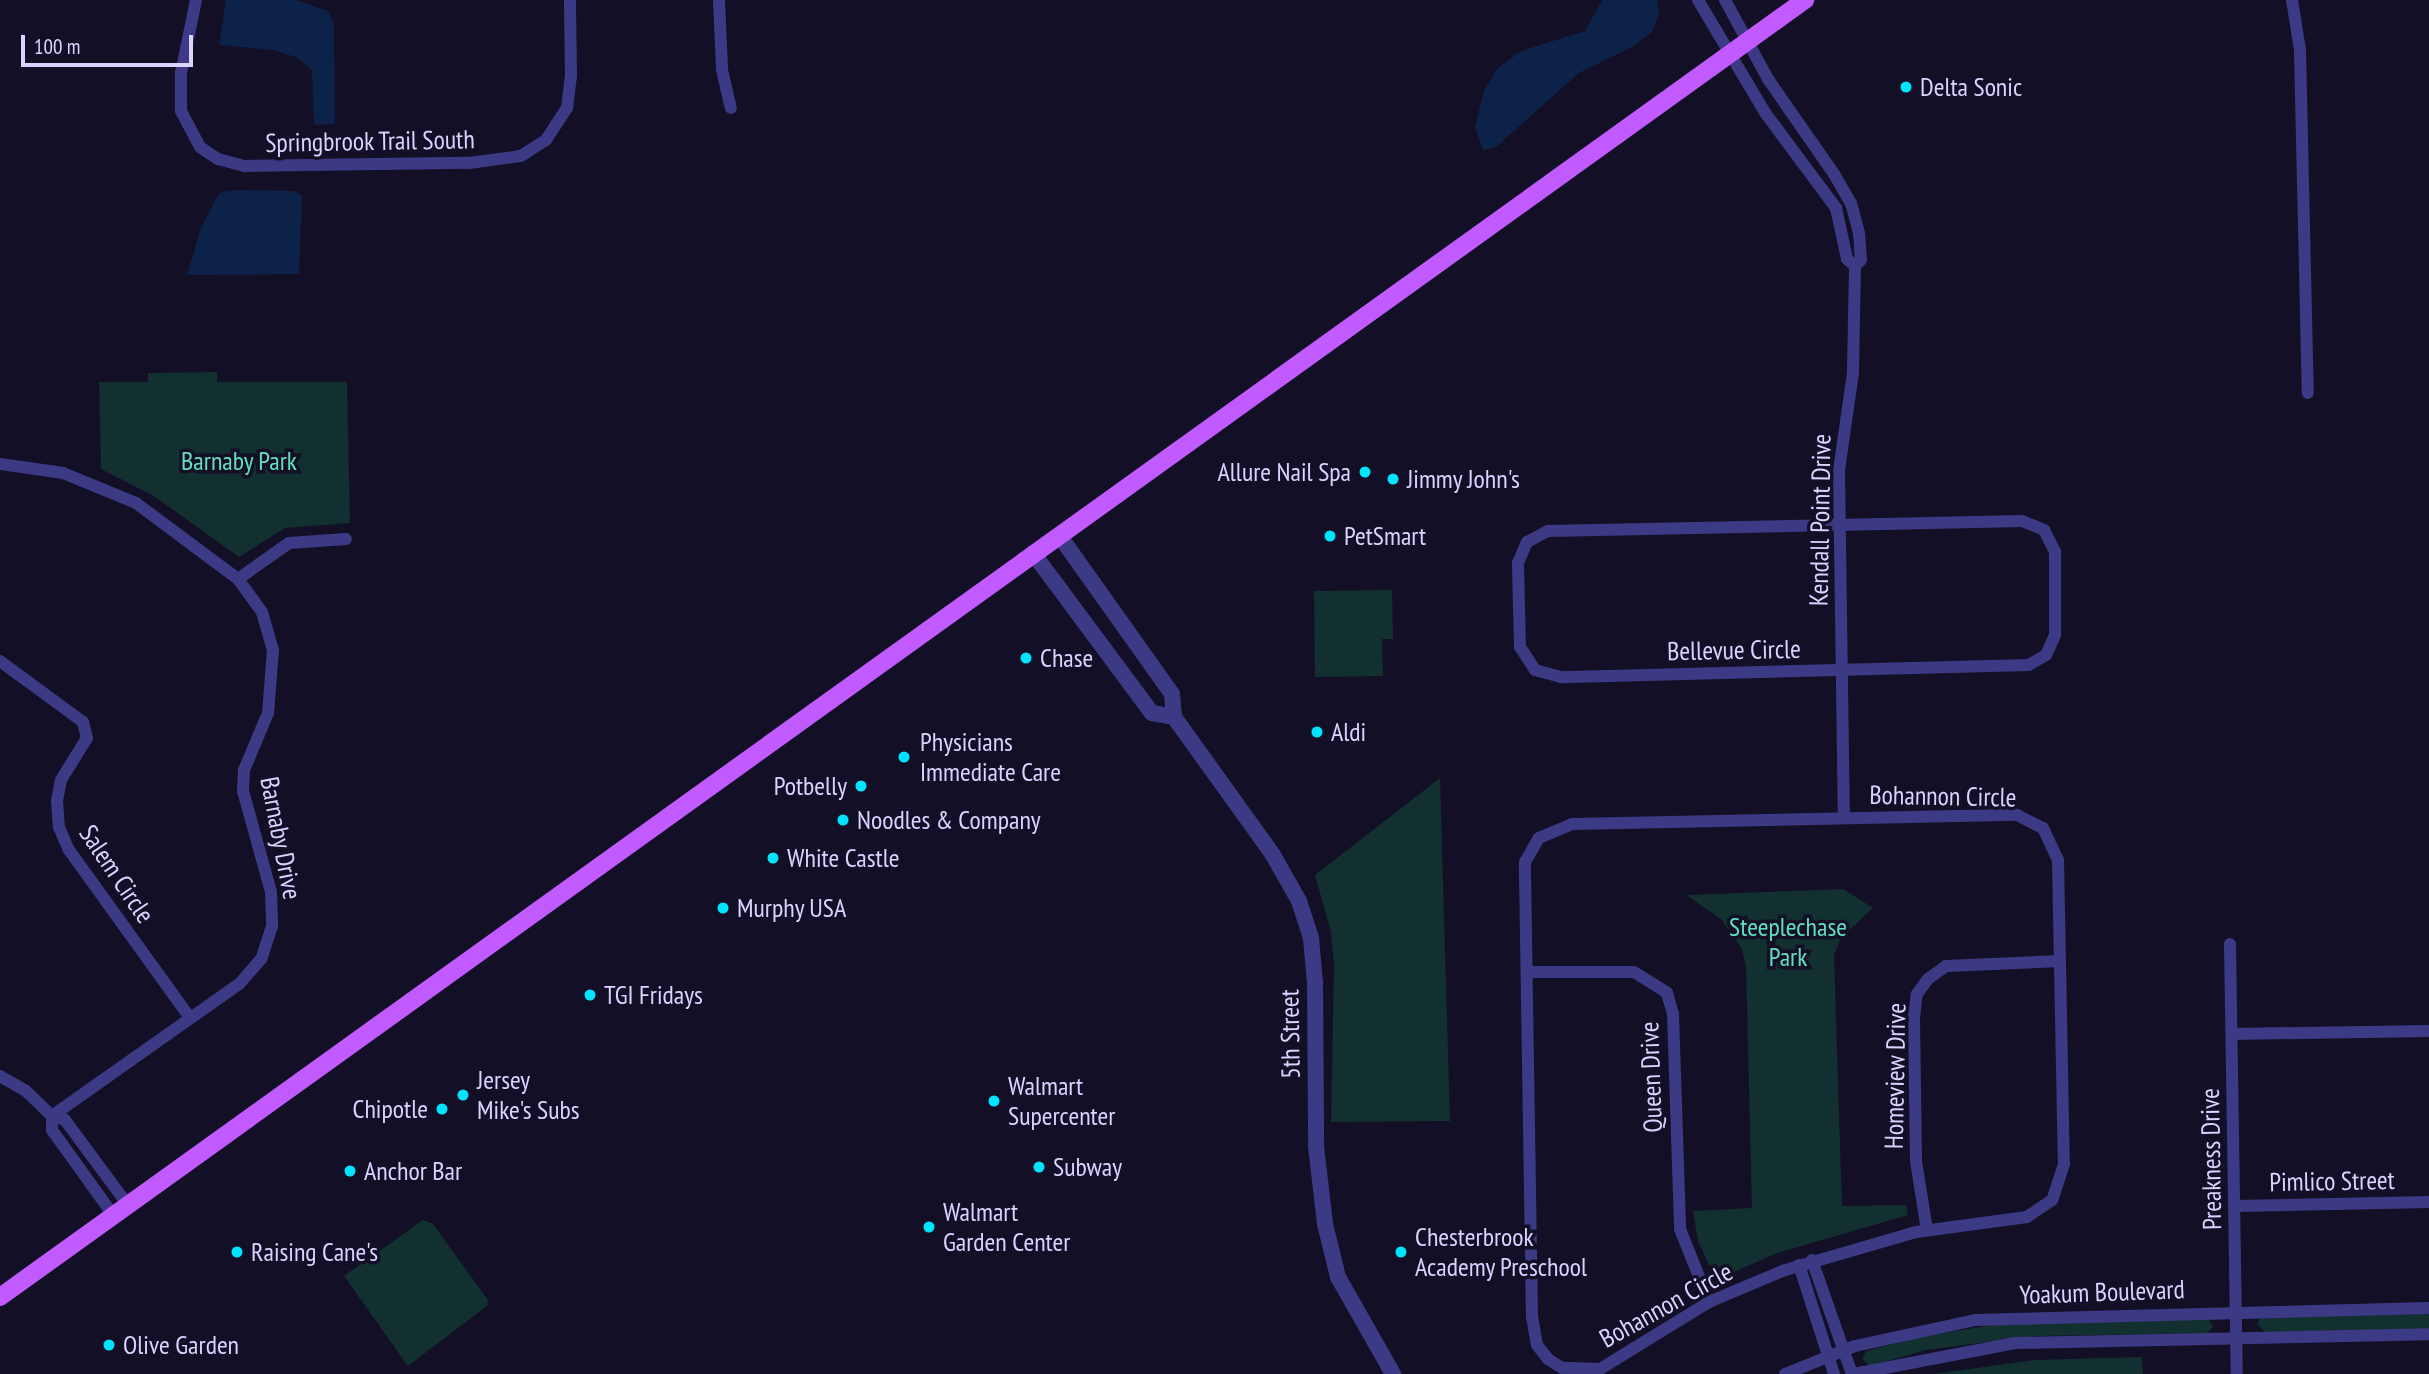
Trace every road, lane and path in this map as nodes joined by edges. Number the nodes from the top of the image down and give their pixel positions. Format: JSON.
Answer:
{"nodes":[{"id":1,"x":196,"y":0,"type":"edge"},
{"id":2,"x":570,"y":0,"type":"edge"},
{"id":3,"x":719,"y":0,"type":"edge"},
{"id":4,"x":1698,"y":0,"type":"edge"},
{"id":5,"x":1725,"y":0,"type":"edge"},
{"id":6,"x":1805,"y":0,"type":"edge"},
{"id":7,"x":2292,"y":0,"type":"edge"},
{"id":8,"x":1747,"y":41,"type":"junction"},
{"id":9,"x":1729,"y":55,"type":"junction"},
{"id":10,"x":731,"y":108,"type":"dead end"},
{"id":11,"x":1855,"y":266,"type":"junction"},
{"id":12,"x":2308,"y":393,"type":"dead end"},
{"id":13,"x":0,"y":464,"type":"edge"},
{"id":14,"x":1840,"y":525,"type":"junction"},
{"id":15,"x":1059,"y":535,"type":"junction"},
{"id":16,"x":346,"y":539,"type":"dead end"},
{"id":17,"x":1033,"y":553,"type":"junction"},
{"id":18,"x":238,"y":579,"type":"junction"},
{"id":19,"x":0,"y":661,"type":"edge"},
{"id":20,"x":1842,"y":670,"type":"junction"},
{"id":21,"x":1174,"y":717,"type":"junction"},
{"id":22,"x":1844,"y":818,"type":"junction"},
{"id":23,"x":2230,"y":944,"type":"dead end"},
{"id":24,"x":2060,"y":961,"type":"junction"},
{"id":25,"x":1527,"y":972,"type":"junction"},
{"id":26,"x":190,"y":1018,"type":"junction"},
{"id":27,"x":2429,"y":1031,"type":"edge"},
{"id":28,"x":2232,"y":1034,"type":"junction"},
{"id":29,"x":0,"y":1076,"type":"edge"},
{"id":30,"x":52,"y":1116,"type":"junction"},
{"id":31,"x":2429,"y":1202,"type":"edge"},
{"id":32,"x":2235,"y":1206,"type":"junction"},
{"id":33,"x":121,"y":1210,"type":"junction"},
{"id":34,"x":1927,"y":1230,"type":"junction"},
{"id":35,"x":1812,"y":1260,"type":"junction"},
{"id":36,"x":1799,"y":1265,"type":"junction"},
{"id":37,"x":0,"y":1297,"type":"edge"},
{"id":38,"x":1709,"y":1302,"type":"junction"},
{"id":39,"x":2429,"y":1308,"type":"edge"},
{"id":40,"x":2236,"y":1310,"type":"junction"},
{"id":41,"x":2429,"y":1334,"type":"edge"},
{"id":42,"x":2237,"y":1338,"type":"junction"},
{"id":43,"x":1843,"y":1350,"type":"junction"},
{"id":44,"x":1828,"y":1355,"type":"junction"},
{"id":45,"x":1393,"y":1374,"type":"edge"},
{"id":46,"x":1785,"y":1374,"type":"edge"},
{"id":47,"x":1834,"y":1374,"type":"edge"},
{"id":48,"x":1853,"y":1374,"type":"edge"},
{"id":49,"x":2237,"y":1374,"type":"edge"}],
"edges":[{"from":1,"to":2,"type":"street","name":"Springbrook Trail South"},
{"from":3,"to":10,"type":"street"},
{"from":4,"to":9,"type":"street","name":"Kendall Point Drive"},
{"from":5,"to":8,"type":"street","name":"Kendall Point Drive"},
{"from":6,"to":8,"type":"main road"},
{"from":7,"to":12,"type":"street"},
{"from":8,"to":9,"type":"main road"},
{"from":8,"to":11,"type":"street","name":"Kendall Point Drive"},
{"from":9,"to":11,"type":"street","name":"Kendall Point Drive"},
{"from":9,"to":15,"type":"main road"},
{"from":11,"to":14,"type":"street","name":"Kendall Point Drive"},
{"from":13,"to":18,"type":"street","name":"Barnaby Drive"},
{"from":14,"to":20,"type":"street","name":"Kendall Point Drive"},
{"from":14,"to":20,"type":"street","name":"Bellevue Circle"},
{"from":14,"to":20,"type":"street","name":"Bellevue Circle"},
{"from":15,"to":17,"type":"main road"},
{"from":15,"to":21,"type":"street","name":"5th Street"},
{"from":16,"to":18,"type":"street"},
{"from":17,"to":21,"type":"street","name":"5th Street"},
{"from":17,"to":33,"type":"main road"},
{"from":18,"to":26,"type":"street","name":"Barnaby Drive"},
{"from":19,"to":26,"type":"street","name":"Salem Circle"},
{"from":20,"to":22,"type":"street","name":"Kendall Point Drive"},
{"from":21,"to":45,"type":"street","name":"5th Street"},
{"from":22,"to":24,"type":"street","name":"Bohannon Circle"},
{"from":22,"to":25,"type":"street","name":"Bohannon Circle"},
{"from":23,"to":28,"type":"street","name":"Preakness Drive"},
{"from":24,"to":34,"type":"street","name":"Bohannon Circle"},
{"from":24,"to":34,"type":"street","name":"Homeview Drive"},
{"from":25,"to":38,"type":"street","name":"Queen Drive"},
{"from":25,"to":38,"type":"street","name":"Bohannon Circle"},
{"from":26,"to":30,"type":"street","name":"Barnaby Drive"},
{"from":27,"to":28,"type":"street"},
{"from":28,"to":32,"type":"street","name":"Preakness Drive"},
{"from":29,"to":30,"type":"street"},
{"from":30,"to":33,"type":"street"},
{"from":31,"to":32,"type":"street","name":"Pimlico Street"},
{"from":32,"to":40,"type":"street","name":"Preakness Drive"},
{"from":33,"to":37,"type":"main road"},
{"from":34,"to":35,"type":"street","name":"Bohannon Circle"},
{"from":35,"to":36,"type":"street","name":"Bohannon Circle"},
{"from":35,"to":43,"type":"street"},
{"from":36,"to":38,"type":"street","name":"Bohannon Circle"},
{"from":36,"to":44,"type":"street"},
{"from":39,"to":40,"type":"street","name":"Yoakum Boulevard"},
{"from":40,"to":42,"type":"street","name":"Preakness Drive"},
{"from":40,"to":43,"type":"street","name":"Yoakum Boulevard"},
{"from":41,"to":42,"type":"street","name":"Yoakum Boulevard"},
{"from":42,"to":48,"type":"street","name":"Yoakum Boulevard"},
{"from":42,"to":49,"type":"street","name":"Preakness Drive"},
{"from":43,"to":44,"type":"street","name":"Yoakum Boulevard"},
{"from":43,"to":48,"type":"street"},
{"from":44,"to":46,"type":"street","name":"Yoakum Boulevard"},
{"from":44,"to":47,"type":"street"}]}
